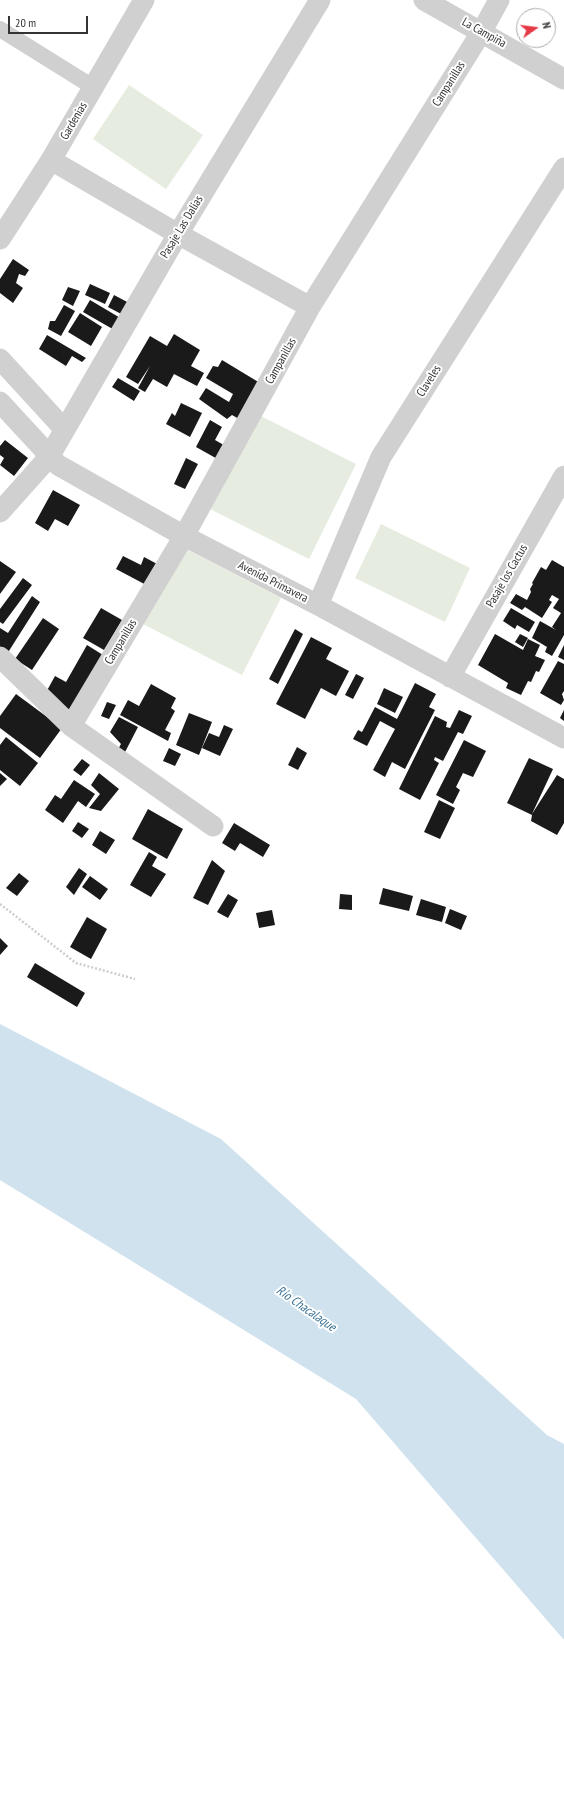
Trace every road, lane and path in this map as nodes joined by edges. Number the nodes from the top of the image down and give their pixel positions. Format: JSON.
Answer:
{"nodes":[{"id":1,"x":144,"y":0,"type":"edge"},
{"id":2,"x":320,"y":0,"type":"edge"},
{"id":3,"x":424,"y":0,"type":"edge"},
{"id":4,"x":499,"y":0,"type":"edge"},
{"id":5,"x":0,"y":30,"type":"edge"},
{"id":6,"x":482,"y":32,"type":"junction"},
{"id":7,"x":564,"y":79,"type":"edge"},
{"id":8,"x":93,"y":87,"type":"junction"},
{"id":9,"x":51,"y":160,"type":"junction"},
{"id":10,"x":564,"y":168,"type":"edge"},
{"id":11,"x":178,"y":234,"type":"junction"},
{"id":12,"x":0,"y":239,"type":"edge"},
{"id":13,"x":310,"y":307,"type":"junction"},
{"id":14,"x":0,"y":359,"type":"edge"},
{"id":15,"x":0,"y":402,"type":"edge"},
{"id":16,"x":65,"y":430,"type":"junction"},
{"id":17,"x":49,"y":457,"type":"junction"},
{"id":18,"x":564,"y":476,"type":"edge"},
{"id":19,"x":0,"y":512,"type":"edge"},
{"id":20,"x":184,"y":536,"type":"junction"},
{"id":21,"x":318,"y":606,"type":"junction"},
{"id":22,"x":0,"y":657,"type":"edge"},
{"id":23,"x":450,"y":677,"type":"junction"},
{"id":24,"x":71,"y":726,"type":"junction"},
{"id":25,"x":564,"y":738,"type":"edge"},
{"id":26,"x":213,"y":826,"type":"dead end"},
{"id":27,"x":0,"y":904,"type":"edge"},
{"id":28,"x":135,"y":979,"type":"dead end"}],
"edges":[{"from":1,"to":8,"type":"street","name":"Gardenias"},
{"from":2,"to":11,"type":"street","name":"Pasaje Las Dalias"},
{"from":3,"to":6,"type":"street","name":"La Campiña"},
{"from":4,"to":6,"type":"street","name":"Campanillas"},
{"from":5,"to":8,"type":"street"},
{"from":6,"to":7,"type":"street","name":"La Campiña"},
{"from":6,"to":13,"type":"street","name":"Campanillas"},
{"from":8,"to":9,"type":"street","name":"Gardenias"},
{"from":9,"to":11,"type":"street"},
{"from":9,"to":12,"type":"street","name":"Gardenias"},
{"from":10,"to":21,"type":"street","name":"Claveles"},
{"from":11,"to":13,"type":"street"},
{"from":11,"to":16,"type":"street","name":"Pasaje Las Dalias"},
{"from":13,"to":20,"type":"street","name":"Campanillas"},
{"from":14,"to":16,"type":"street"},
{"from":15,"to":17,"type":"street","name":"Avenida Primavera"},
{"from":16,"to":17,"type":"street","name":"Pasaje Las Dalias"},
{"from":17,"to":19,"type":"street","name":"Pasaje Las Dalias"},
{"from":17,"to":20,"type":"street","name":"Avenida Primavera"},
{"from":18,"to":23,"type":"street","name":"Pasaje los Cactus"},
{"from":20,"to":21,"type":"street","name":"Avenida Primavera"},
{"from":20,"to":24,"type":"street","name":"Campanillas"},
{"from":21,"to":23,"type":"street","name":"Avenida Primavera"},
{"from":22,"to":24,"type":"street"},
{"from":23,"to":25,"type":"street","name":"Avenida Primavera"},
{"from":24,"to":26,"type":"street"},
{"from":27,"to":28,"type":"path"}]}
